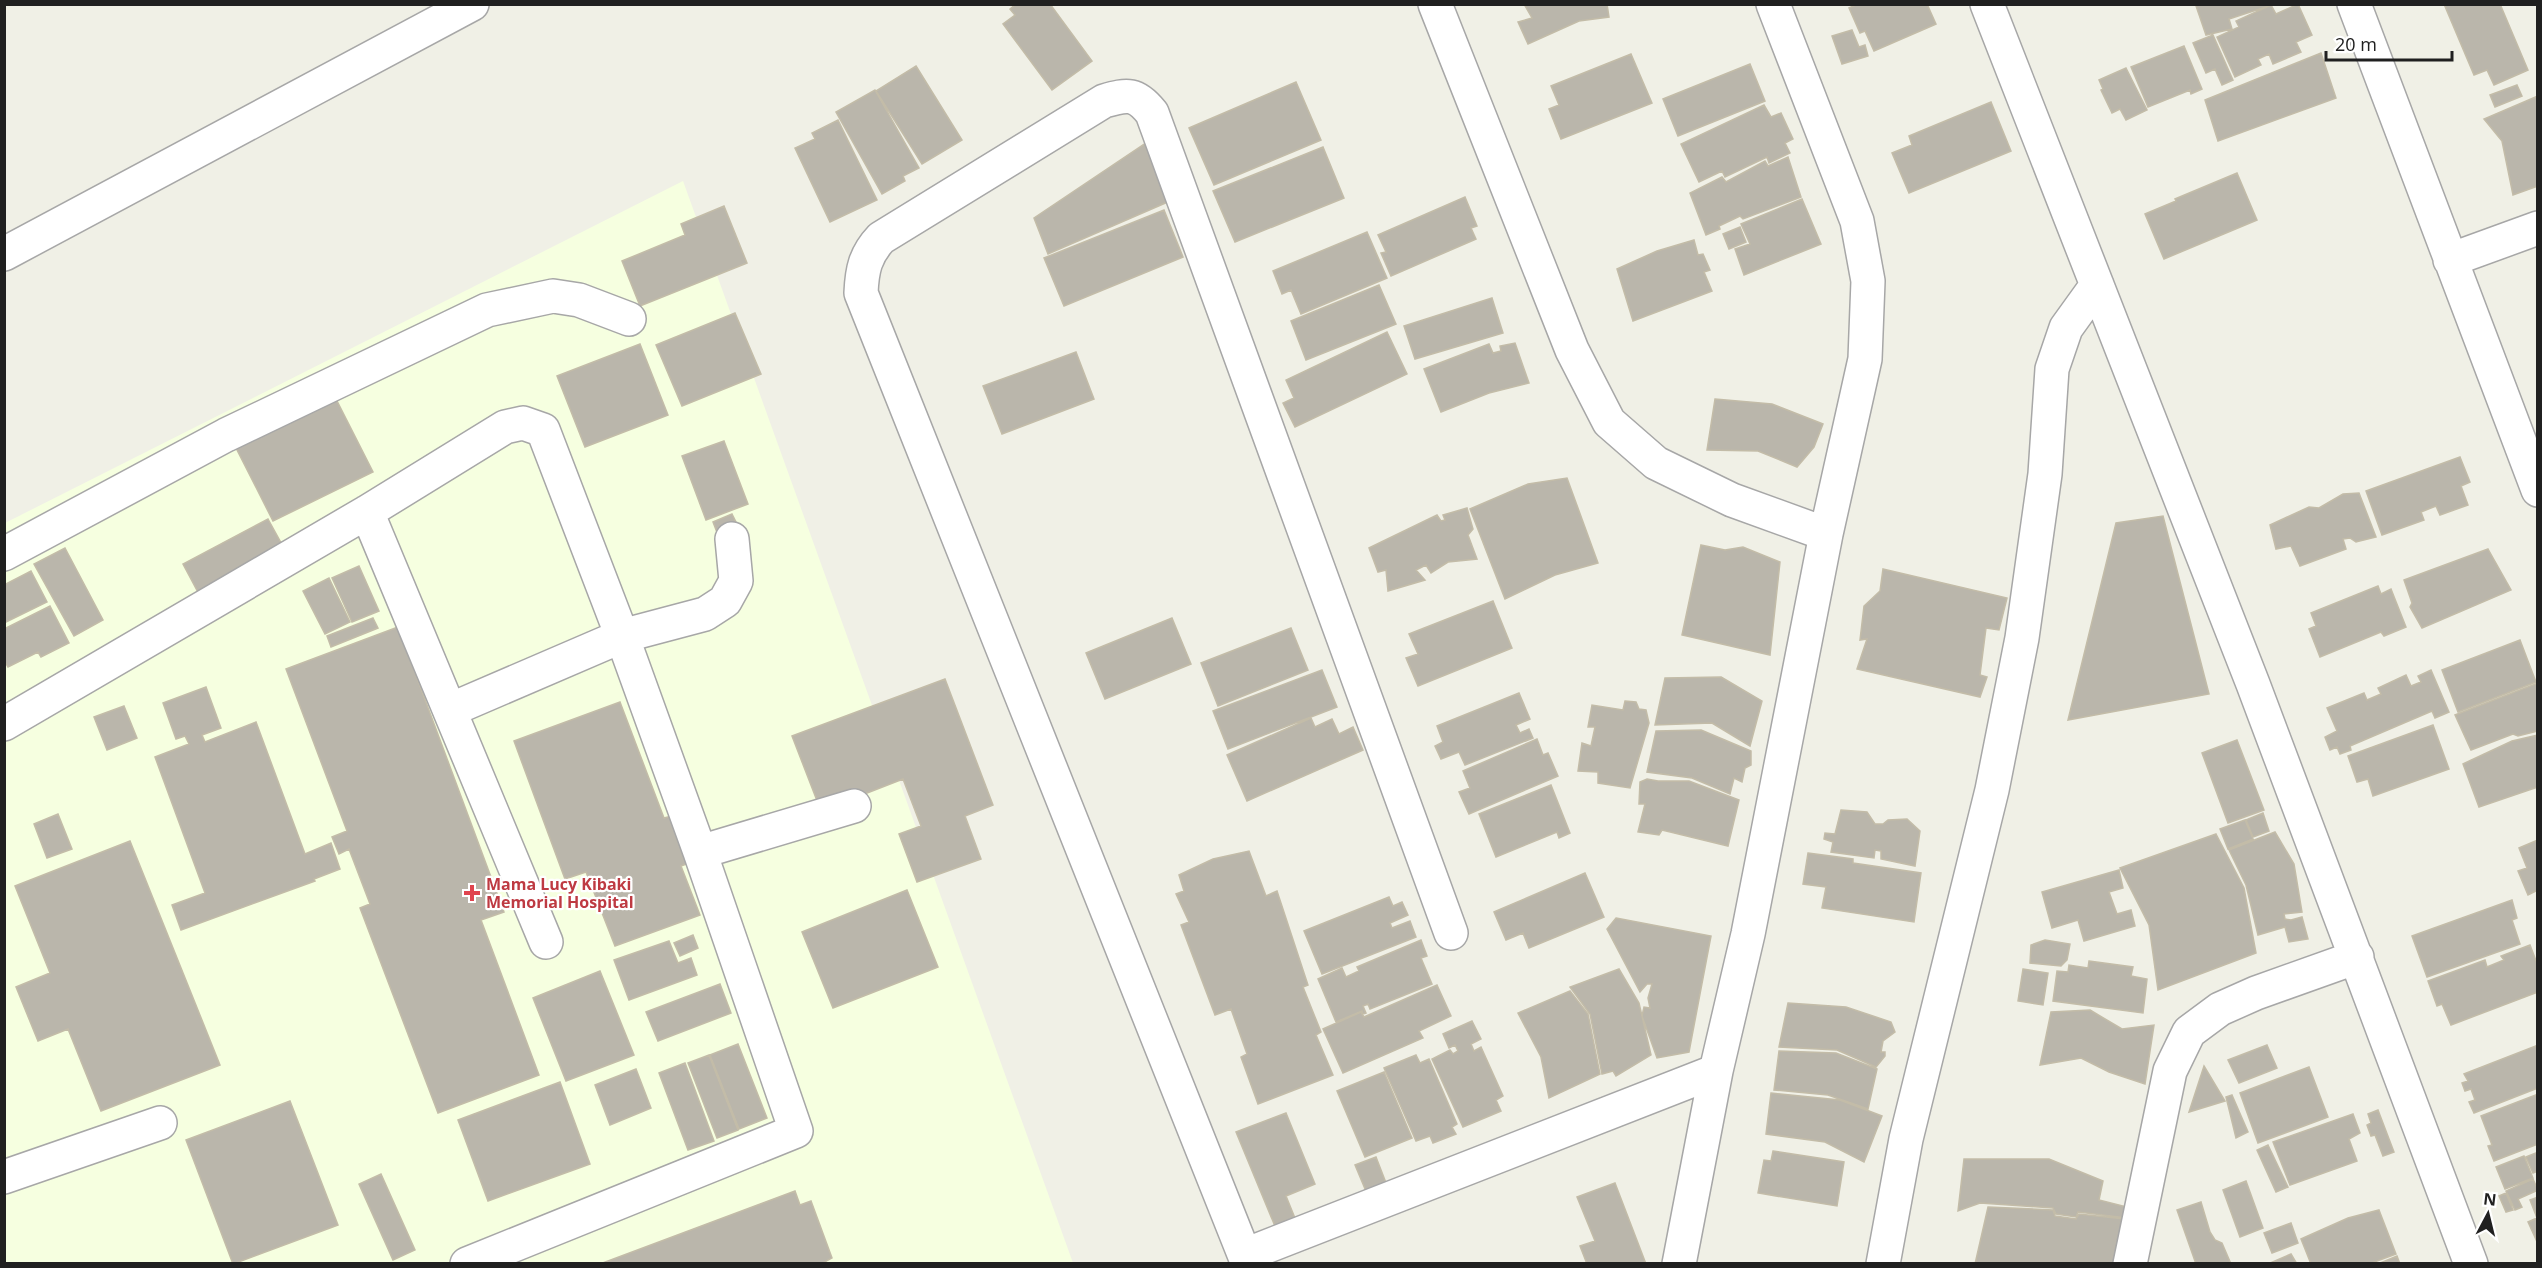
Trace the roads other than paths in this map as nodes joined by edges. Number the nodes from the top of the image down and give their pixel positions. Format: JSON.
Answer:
{"nodes":[{"id":1,"x":471,"y":4,"type":"edge"},
{"id":2,"x":1435,"y":4,"type":"edge"},
{"id":3,"x":1773,"y":4,"type":"edge"},
{"id":4,"x":1987,"y":4,"type":"edge"},
{"id":5,"x":2354,"y":4,"type":"edge"},
{"id":6,"x":2538,"y":228,"type":"edge"},
{"id":7,"x":4,"y":254,"type":"edge"},
{"id":8,"x":2450,"y":260,"type":"junction"},
{"id":9,"x":2097,"y":285,"type":"junction"},
{"id":10,"x":629,"y":319,"type":"dead end"},
{"id":11,"x":2538,"y":490,"type":"edge"},
{"id":12,"x":367,"y":512,"type":"junction"},
{"id":13,"x":1826,"y":534,"type":"junction"},
{"id":14,"x":732,"y":539,"type":"dead end"},
{"id":15,"x":4,"y":554,"type":"edge"},
{"id":16,"x":621,"y":636,"type":"junction"},
{"id":17,"x":450,"y":710,"type":"junction"},
{"id":18,"x":4,"y":724,"type":"edge"},
{"id":19,"x":854,"y":806,"type":"dead end"},
{"id":20,"x":700,"y":852,"type":"junction"},
{"id":21,"x":1451,"y":933,"type":"dead end"},
{"id":22,"x":546,"y":942,"type":"dead end"},
{"id":23,"x":2357,"y":957,"type":"junction"},
{"id":24,"x":1716,"y":1071,"type":"junction"},
{"id":25,"x":160,"y":1124,"type":"dead end"},
{"id":26,"x":4,"y":1177,"type":"edge"},
{"id":27,"x":1247,"y":1259,"type":"edge"},
{"id":28,"x":466,"y":1263,"type":"edge"},
{"id":29,"x":1679,"y":1263,"type":"edge"},
{"id":30,"x":1883,"y":1263,"type":"edge"},
{"id":31,"x":2130,"y":1263,"type":"edge"},
{"id":32,"x":2471,"y":1263,"type":"edge"}],
"edges":[{"from":1,"to":7,"type":"street"},
{"from":2,"to":13,"type":"street"},
{"from":3,"to":13,"type":"street"},
{"from":4,"to":9,"type":"street"},
{"from":5,"to":8,"type":"street"},
{"from":6,"to":8,"type":"street"},
{"from":8,"to":11,"type":"street"},
{"from":9,"to":23,"type":"street"},
{"from":9,"to":30,"type":"street"},
{"from":10,"to":15,"type":"street"},
{"from":12,"to":16,"type":"street"},
{"from":12,"to":17,"type":"street"},
{"from":12,"to":18,"type":"street"},
{"from":13,"to":24,"type":"street"},
{"from":14,"to":16,"type":"street"},
{"from":16,"to":17,"type":"street"},
{"from":16,"to":20,"type":"street"},
{"from":17,"to":22,"type":"street"},
{"from":19,"to":20,"type":"street"},
{"from":20,"to":28,"type":"street"},
{"from":21,"to":27,"type":"street"},
{"from":23,"to":31,"type":"street"},
{"from":23,"to":32,"type":"street"},
{"from":24,"to":27,"type":"street"},
{"from":24,"to":29,"type":"street"},
{"from":25,"to":26,"type":"street"}]}
